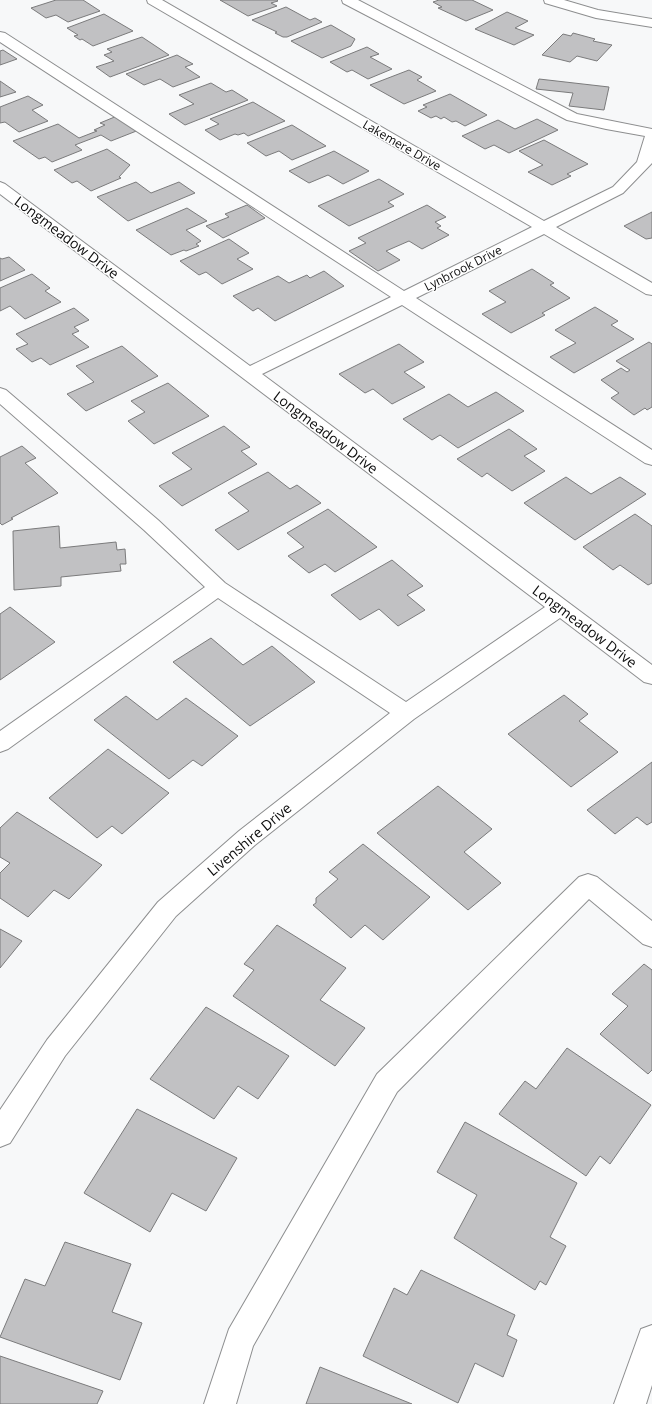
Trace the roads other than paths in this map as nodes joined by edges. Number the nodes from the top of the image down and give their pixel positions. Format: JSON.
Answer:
{"nodes":[{"id":1,"x":153,"y":0,"type":"edge"},
{"id":2,"x":348,"y":0,"type":"edge"},
{"id":3,"x":550,"y":0,"type":"edge"},
{"id":4,"x":652,"y":22,"type":"edge"},
{"id":5,"x":0,"y":36,"type":"edge"},
{"id":6,"x":652,"y":134,"type":"edge"},
{"id":7,"x":0,"y":187,"type":"edge"},
{"id":8,"x":544,"y":227,"type":"junction"},
{"id":9,"x":652,"y":290,"type":"edge"},
{"id":10,"x":403,"y":298,"type":"junction"},
{"id":11,"x":248,"y":374,"type":"junction"},
{"id":12,"x":0,"y":394,"type":"edge"},
{"id":13,"x":652,"y":459,"type":"edge"},
{"id":14,"x":218,"y":588,"type":"junction"},
{"id":15,"x":560,"y":607,"type":"junction"},
{"id":16,"x":652,"y":676,"type":"edge"},
{"id":17,"x":406,"y":713,"type":"junction"},
{"id":18,"x":0,"y":743,"type":"edge"},
{"id":19,"x":652,"y":936,"type":"edge"},
{"id":20,"x":0,"y":1134,"type":"edge"},
{"id":21,"x":652,"y":1340,"type":"edge"},
{"id":22,"x":220,"y":1404,"type":"edge"},
{"id":23,"x":630,"y":1404,"type":"edge"}],
"edges":[{"from":1,"to":8,"type":"street","name":"Lakemere Drive"},
{"from":2,"to":6,"type":"street"},
{"from":3,"to":4,"type":"street"},
{"from":5,"to":10,"type":"street"},
{"from":6,"to":8,"type":"street","name":"Lynbrook Drive"},
{"from":7,"to":11,"type":"street","name":"Longmeadow Drive"},
{"from":8,"to":9,"type":"street","name":"Lakemere Drive"},
{"from":8,"to":10,"type":"street","name":"Lynbrook Drive"},
{"from":10,"to":11,"type":"street","name":"Lynbrook Drive"},
{"from":10,"to":13,"type":"street"},
{"from":11,"to":15,"type":"street","name":"Longmeadow Drive"},
{"from":12,"to":14,"type":"street"},
{"from":14,"to":17,"type":"street"},
{"from":14,"to":18,"type":"street"},
{"from":15,"to":16,"type":"street","name":"Longmeadow Drive"},
{"from":15,"to":17,"type":"street","name":"Livenshire Drive"},
{"from":17,"to":20,"type":"street","name":"Livenshire Drive"},
{"from":19,"to":22,"type":"street"},
{"from":21,"to":23,"type":"street"}]}
